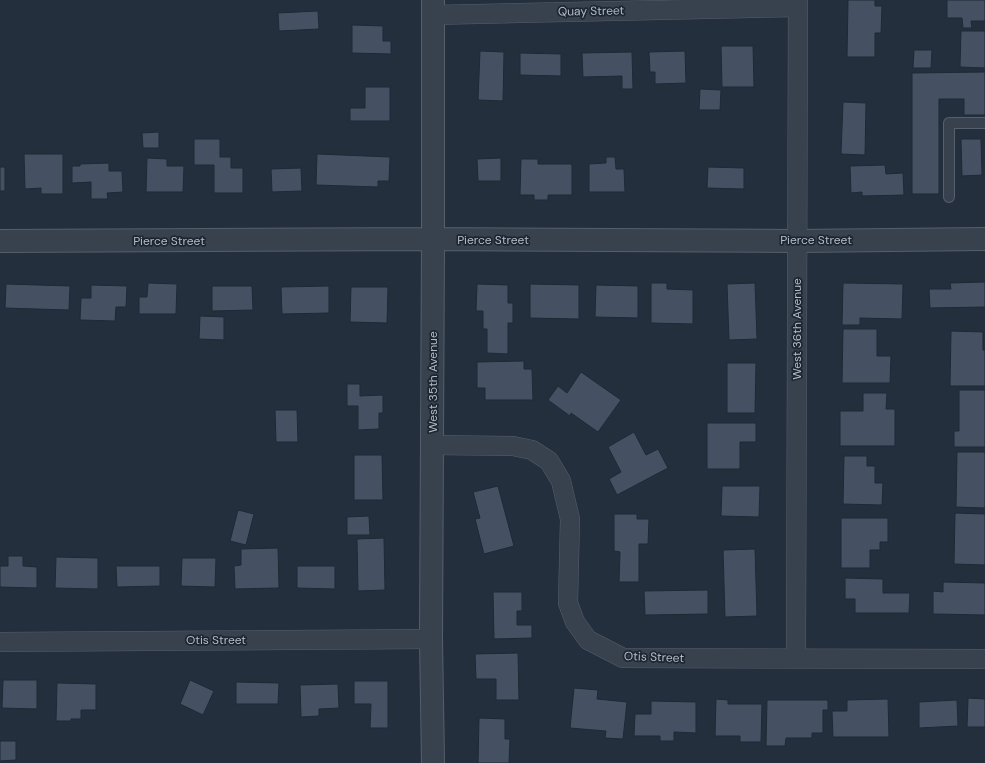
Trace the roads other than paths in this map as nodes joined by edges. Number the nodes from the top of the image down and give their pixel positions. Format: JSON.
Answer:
{"nodes":[{"id":1,"x":798,"y":4,"type":"edge"},
{"id":2,"x":433,"y":7,"type":"edge"},
{"id":3,"x":985,"y":123,"type":"edge"},
{"id":4,"x":950,"y":197,"type":"dead end"},
{"id":5,"x":433,"y":239,"type":"junction"},
{"id":6,"x":985,"y":239,"type":"edge"},
{"id":7,"x":0,"y":241,"type":"edge"},
{"id":8,"x":797,"y":241,"type":"junction"},
{"id":9,"x":433,"y":445,"type":"junction"},
{"id":10,"x":431,"y":639,"type":"junction"},
{"id":11,"x":0,"y":642,"type":"edge"},
{"id":12,"x":796,"y":658,"type":"junction"},
{"id":13,"x":985,"y":659,"type":"edge"},
{"id":14,"x":433,"y":763,"type":"edge"}],
"edges":[{"from":1,"to":2,"type":"street","name":"Quay Street"},
{"from":1,"to":8,"type":"street","name":"West 36th Avenue"},
{"from":2,"to":5,"type":"street","name":"West 35th Avenue"},
{"from":3,"to":4,"type":"lane"},
{"from":5,"to":7,"type":"street","name":"Pierce Street"},
{"from":5,"to":8,"type":"street","name":"Pierce Street"},
{"from":5,"to":9,"type":"street","name":"West 35th Avenue"},
{"from":6,"to":8,"type":"street","name":"Pierce Street"},
{"from":8,"to":12,"type":"street","name":"West 36th Avenue"},
{"from":9,"to":10,"type":"street","name":"West 35th Avenue"},
{"from":9,"to":12,"type":"street","name":"Otis Street"},
{"from":10,"to":11,"type":"street","name":"Otis Street"},
{"from":10,"to":14,"type":"street","name":"West 35th Avenue"},
{"from":12,"to":13,"type":"street","name":"Otis Street"}]}
